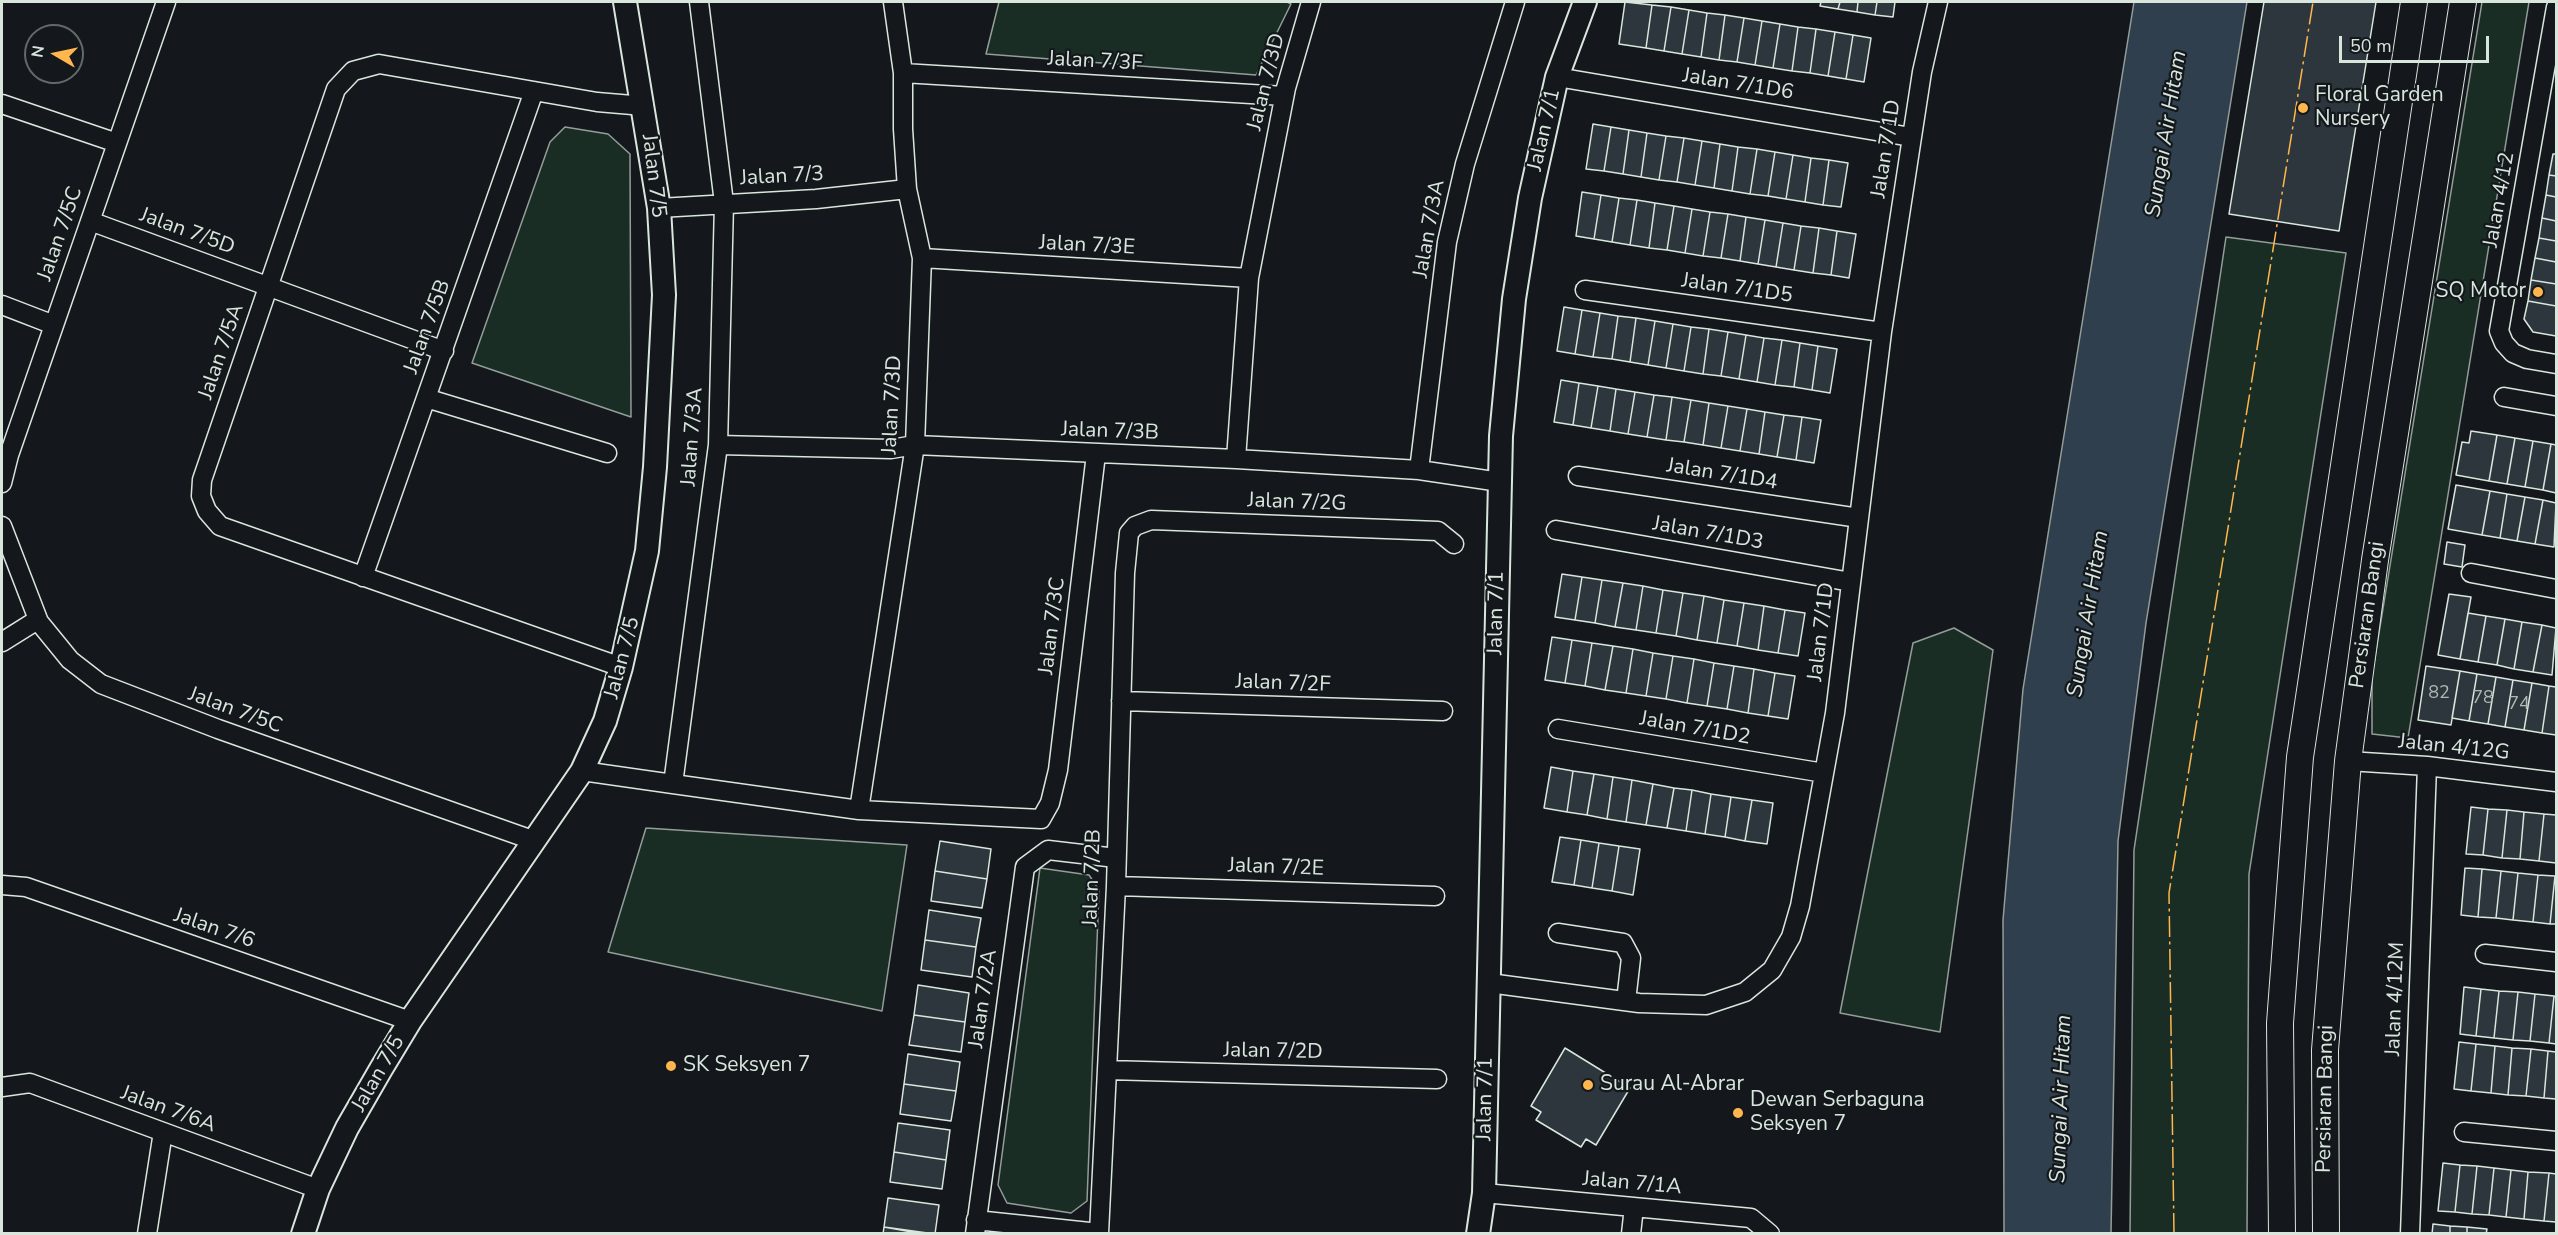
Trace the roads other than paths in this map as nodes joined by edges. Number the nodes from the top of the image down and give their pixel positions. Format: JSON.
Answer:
{"nodes":[{"id":1,"x":166,"y":2,"type":"edge"},
{"id":2,"x":625,"y":2,"type":"edge"},
{"id":3,"x":699,"y":2,"type":"edge"},
{"id":4,"x":893,"y":2,"type":"edge"},
{"id":5,"x":1311,"y":2,"type":"edge"},
{"id":6,"x":1515,"y":2,"type":"edge"},
{"id":7,"x":1585,"y":2,"type":"edge"},
{"id":8,"x":1938,"y":2,"type":"edge"},
{"id":9,"x":2414,"y":2,"type":"edge"},
{"id":10,"x":2463,"y":2,"type":"edge"},
{"id":11,"x":2556,"y":7,"type":"edge"},
{"id":12,"x":903,"y":73,"type":"junction"},
{"id":13,"x":1557,"y":77,"type":"junction"},
{"id":14,"x":534,"y":91,"type":"junction"},
{"id":15,"x":1284,"y":96,"type":"junction"},
{"id":16,"x":2,"y":104,"type":"edge"},
{"id":17,"x":644,"y":106,"type":"junction"},
{"id":18,"x":1911,"y":137,"type":"junction"},
{"id":19,"x":117,"y":143,"type":"junction"},
{"id":20,"x":907,"y":189,"type":"junction"},
{"id":21,"x":724,"y":203,"type":"junction"},
{"id":22,"x":659,"y":208,"type":"junction"},
{"id":23,"x":90,"y":221,"type":"junction"},
{"id":24,"x":922,"y":258,"type":"junction"},
{"id":25,"x":1249,"y":278,"type":"junction"},
{"id":26,"x":268,"y":286,"type":"junction"},
{"id":27,"x":1585,"y":290,"type":"dead end"},
{"id":28,"x":2,"y":306,"type":"edge"},
{"id":29,"x":54,"y":325,"type":"junction"},
{"id":30,"x":1882,"y":332,"type":"junction"},
{"id":31,"x":444,"y":351,"type":"junction"},
{"id":32,"x":2556,"y":364,"type":"edge"},
{"id":33,"x":2504,"y":397,"type":"dead end"},
{"id":34,"x":426,"y":398,"type":"junction"},
{"id":35,"x":2556,"y":406,"type":"edge"},
{"id":36,"x":718,"y":445,"type":"junction"},
{"id":37,"x":915,"y":445,"type":"junction"},
{"id":38,"x":607,"y":453,"type":"dead end"},
{"id":39,"x":5,"y":454,"type":"edge"},
{"id":40,"x":1096,"y":454,"type":"junction"},
{"id":41,"x":1236,"y":459,"type":"junction"},
{"id":42,"x":1419,"y":470,"type":"junction"},
{"id":43,"x":1578,"y":476,"type":"dead end"},
{"id":44,"x":2,"y":483,"type":"edge"},
{"id":45,"x":1500,"y":483,"type":"junction"},
{"id":46,"x":1859,"y":518,"type":"junction"},
{"id":47,"x":2,"y":526,"type":"edge"},
{"id":48,"x":1135,"y":526,"type":"joint"},
{"id":49,"x":1556,"y":530,"type":"dead end"},
{"id":50,"x":1454,"y":544,"type":"dead end"},
{"id":51,"x":2471,"y":573,"type":"dead end"},
{"id":52,"x":363,"y":577,"type":"junction"},
{"id":53,"x":1851,"y":582,"type":"junction"},
{"id":54,"x":2556,"y":589,"type":"edge"},
{"id":55,"x":39,"y":622,"type":"junction"},
{"id":56,"x":2,"y":642,"type":"edge"},
{"id":57,"x":621,"y":666,"type":"junction"},
{"id":58,"x":1121,"y":701,"type":"junction"},
{"id":59,"x":1443,"y":711,"type":"dead end"},
{"id":60,"x":1558,"y":729,"type":"dead end"},
{"id":61,"x":2348,"y":761,"type":"junction"},
{"id":62,"x":2427,"y":766,"type":"junction"},
{"id":63,"x":582,"y":771,"type":"junction"},
{"id":64,"x":1824,"y":773,"type":"junction"},
{"id":65,"x":2556,"y":782,"type":"edge"},
{"id":66,"x":673,"y":784,"type":"junction"},
{"id":67,"x":859,"y":810,"type":"junction"},
{"id":68,"x":535,"y":841,"type":"junction"},
{"id":69,"x":1116,"y":858,"type":"junction"},
{"id":70,"x":2,"y":885,"type":"edge"},
{"id":71,"x":1116,"y":886,"type":"junction"},
{"id":72,"x":1435,"y":896,"type":"dead end"},
{"id":73,"x":1558,"y":933,"type":"dead end"},
{"id":74,"x":2485,"y":954,"type":"dead end"},
{"id":75,"x":2556,"y":962,"type":"edge"},
{"id":76,"x":1489,"y":983,"type":"junction"},
{"id":77,"x":1626,"y":1001,"type":"junction"},
{"id":78,"x":410,"y":1021,"type":"junction"},
{"id":79,"x":1107,"y":1070,"type":"junction"},
{"id":80,"x":1437,"y":1079,"type":"dead end"},
{"id":81,"x":2,"y":1087,"type":"edge"},
{"id":82,"x":163,"y":1132,"type":"junction"},
{"id":83,"x":2464,"y":1132,"type":"dead end"},
{"id":84,"x":2556,"y":1141,"type":"edge"},
{"id":85,"x":318,"y":1189,"type":"junction"},
{"id":86,"x":1484,"y":1193,"type":"junction"},
{"id":87,"x":1634,"y":1207,"type":"junction"},
{"id":88,"x":975,"y":1227,"type":"edge"},
{"id":89,"x":1023,"y":1229,"type":"edge"},
{"id":90,"x":1052,"y":1231,"type":"edge"},
{"id":91,"x":147,"y":1233,"type":"edge"},
{"id":92,"x":303,"y":1233,"type":"edge"},
{"id":93,"x":1099,"y":1233,"type":"edge"},
{"id":94,"x":1478,"y":1233,"type":"edge"},
{"id":95,"x":1631,"y":1233,"type":"edge"},
{"id":96,"x":1770,"y":1233,"type":"edge"},
{"id":97,"x":2282,"y":1233,"type":"edge"},
{"id":98,"x":2326,"y":1233,"type":"edge"},
{"id":99,"x":2410,"y":1233,"type":"edge"}],
"edges":[{"from":1,"to":19,"type":"street","name":"Jalan 7/5C"},
{"from":2,"to":17,"type":"street","name":"Jalan 7/5"},
{"from":3,"to":21,"type":"street","name":"Jalan 7/3A"},
{"from":4,"to":12,"type":"street","name":"Jalan 7/3D"},
{"from":5,"to":15,"type":"street","name":"Jalan 7/3D"},
{"from":6,"to":42,"type":"street","name":"Jalan 7/3A"},
{"from":7,"to":13,"type":"street","name":"Jalan 7/1"},
{"from":8,"to":18,"type":"street","name":"Jalan 7/1D"},
{"from":9,"to":97,"type":"main road","name":"Persiaran Bangi"},
{"from":10,"to":61,"type":"main road","name":"Persiaran Bangi"},
{"from":11,"to":32,"type":"street","name":"Jalan 4/12"},
{"from":12,"to":15,"type":"street","name":"Jalan 7/3F"},
{"from":12,"to":20,"type":"street","name":"Jalan 7/3D"},
{"from":13,"to":18,"type":"street","name":"Jalan 7/1D6"},
{"from":13,"to":45,"type":"street","name":"Jalan 7/1"},
{"from":14,"to":17,"type":"street","name":"Jalan 7/5A"},
{"from":14,"to":26,"type":"street","name":"Jalan 7/5A"},
{"from":14,"to":31,"type":"street","name":"Jalan 7/5B"},
{"from":15,"to":25,"type":"street","name":"Jalan 7/3D"},
{"from":16,"to":19,"type":"street"},
{"from":17,"to":22,"type":"street","name":"Jalan 7/5"},
{"from":18,"to":30,"type":"street","name":"Jalan 7/1D"},
{"from":19,"to":23,"type":"street","name":"Jalan 7/5C"},
{"from":20,"to":21,"type":"street","name":"Jalan 7/3"},
{"from":20,"to":24,"type":"street","name":"Jalan 7/3D"},
{"from":21,"to":22,"type":"street","name":"Jalan 7/3"},
{"from":21,"to":36,"type":"street","name":"Jalan 7/3A"},
{"from":22,"to":57,"type":"street","name":"Jalan 7/5"},
{"from":23,"to":26,"type":"street","name":"Jalan 7/5D"},
{"from":23,"to":29,"type":"street","name":"Jalan 7/5C"},
{"from":24,"to":25,"type":"street","name":"Jalan 7/3E"},
{"from":24,"to":37,"type":"street","name":"Jalan 7/3D"},
{"from":25,"to":41,"type":"street","name":"Jalan 7/3D"},
{"from":26,"to":31,"type":"street","name":"Jalan 7/5D"},
{"from":26,"to":52,"type":"street","name":"Jalan 7/5A"},
{"from":27,"to":30,"type":"street","name":"Jalan 7/1D5"},
{"from":28,"to":29,"type":"street"},
{"from":29,"to":39,"type":"street","name":"Jalan 7/5C"},
{"from":30,"to":46,"type":"street","name":"Jalan 7/1D"},
{"from":31,"to":34,"type":"street","name":"Jalan 7/5B"},
{"from":33,"to":35,"type":"street"},
{"from":34,"to":38,"type":"street"},
{"from":34,"to":52,"type":"street","name":"Jalan 7/5B"},
{"from":36,"to":37,"type":"street","name":"Jalan 7/3B"},
{"from":36,"to":66,"type":"street","name":"Jalan 7/3A"},
{"from":37,"to":40,"type":"street","name":"Jalan 7/3B"},
{"from":37,"to":67,"type":"street","name":"Jalan 7/3D"},
{"from":39,"to":44,"type":"street","name":"Jalan 7/5C"},
{"from":40,"to":41,"type":"street","name":"Jalan 7/3B"},
{"from":40,"to":67,"type":"street","name":"Jalan 7/3C"},
{"from":41,"to":42,"type":"street","name":"Jalan 7/3B"},
{"from":42,"to":45,"type":"street","name":"Jalan 7/3B"},
{"from":43,"to":46,"type":"street","name":"Jalan 7/1D4"},
{"from":45,"to":76,"type":"street","name":"Jalan 7/1"},
{"from":46,"to":53,"type":"street","name":"Jalan 7/1D"},
{"from":47,"to":55,"type":"street","name":"Jalan 7/5C"},
{"from":48,"to":50,"type":"street","name":"Jalan 7/2G"},
{"from":48,"to":58,"type":"street","name":"Jalan 7/2B"},
{"from":49,"to":53,"type":"street","name":"Jalan 7/1D3"},
{"from":51,"to":54,"type":"street"},
{"from":52,"to":57,"type":"street","name":"Jalan 7/5A"},
{"from":53,"to":64,"type":"street","name":"Jalan 7/1D"},
{"from":55,"to":56,"type":"street"},
{"from":55,"to":68,"type":"street","name":"Jalan 7/5C"},
{"from":57,"to":63,"type":"street","name":"Jalan 7/5"},
{"from":58,"to":59,"type":"street","name":"Jalan 7/2F"},
{"from":58,"to":69,"type":"street","name":"Jalan 7/2B"},
{"from":60,"to":64,"type":"street","name":"Jalan 7/1D2"},
{"from":61,"to":62,"type":"street","name":"Jalan 4/12G"},
{"from":61,"to":98,"type":"main road","name":"Persiaran Bangi"},
{"from":62,"to":65,"type":"street","name":"Jalan 4/12G"},
{"from":62,"to":99,"type":"street","name":"Jalan 4/12M"},
{"from":63,"to":66,"type":"street"},
{"from":63,"to":68,"type":"street","name":"Jalan 7/5"},
{"from":64,"to":77,"type":"street","name":"Jalan 7/1D"},
{"from":66,"to":67,"type":"street"},
{"from":68,"to":78,"type":"street","name":"Jalan 7/5"},
{"from":69,"to":71,"type":"street","name":"Jalan 7/2B"},
{"from":69,"to":88,"type":"street","name":"Jalan 7/2A"},
{"from":70,"to":78,"type":"street","name":"Jalan 7/6"},
{"from":71,"to":72,"type":"street","name":"Jalan 7/2E"},
{"from":71,"to":79,"type":"street","name":"Jalan 7/2B"},
{"from":73,"to":77,"type":"street"},
{"from":74,"to":75,"type":"street"},
{"from":76,"to":77,"type":"street","name":"Jalan 7/1D"},
{"from":76,"to":86,"type":"street","name":"Jalan 7/1"},
{"from":78,"to":85,"type":"street","name":"Jalan 7/5"},
{"from":79,"to":80,"type":"street","name":"Jalan 7/2D"},
{"from":79,"to":93,"type":"street","name":"Jalan 7/2B"},
{"from":81,"to":82,"type":"street","name":"Jalan 7/6A"},
{"from":82,"to":85,"type":"street","name":"Jalan 7/6A"},
{"from":82,"to":91,"type":"street"},
{"from":83,"to":84,"type":"street"},
{"from":85,"to":92,"type":"street","name":"Jalan 7/5"},
{"from":86,"to":87,"type":"street","name":"Jalan 7/1A"},
{"from":86,"to":94,"type":"street","name":"Jalan 7/1"},
{"from":87,"to":95,"type":"street"},
{"from":87,"to":96,"type":"street","name":"Jalan 7/1A"},
{"from":88,"to":89,"type":"street"},
{"from":89,"to":90,"type":"street"},
{"from":90,"to":93,"type":"street"}]}
